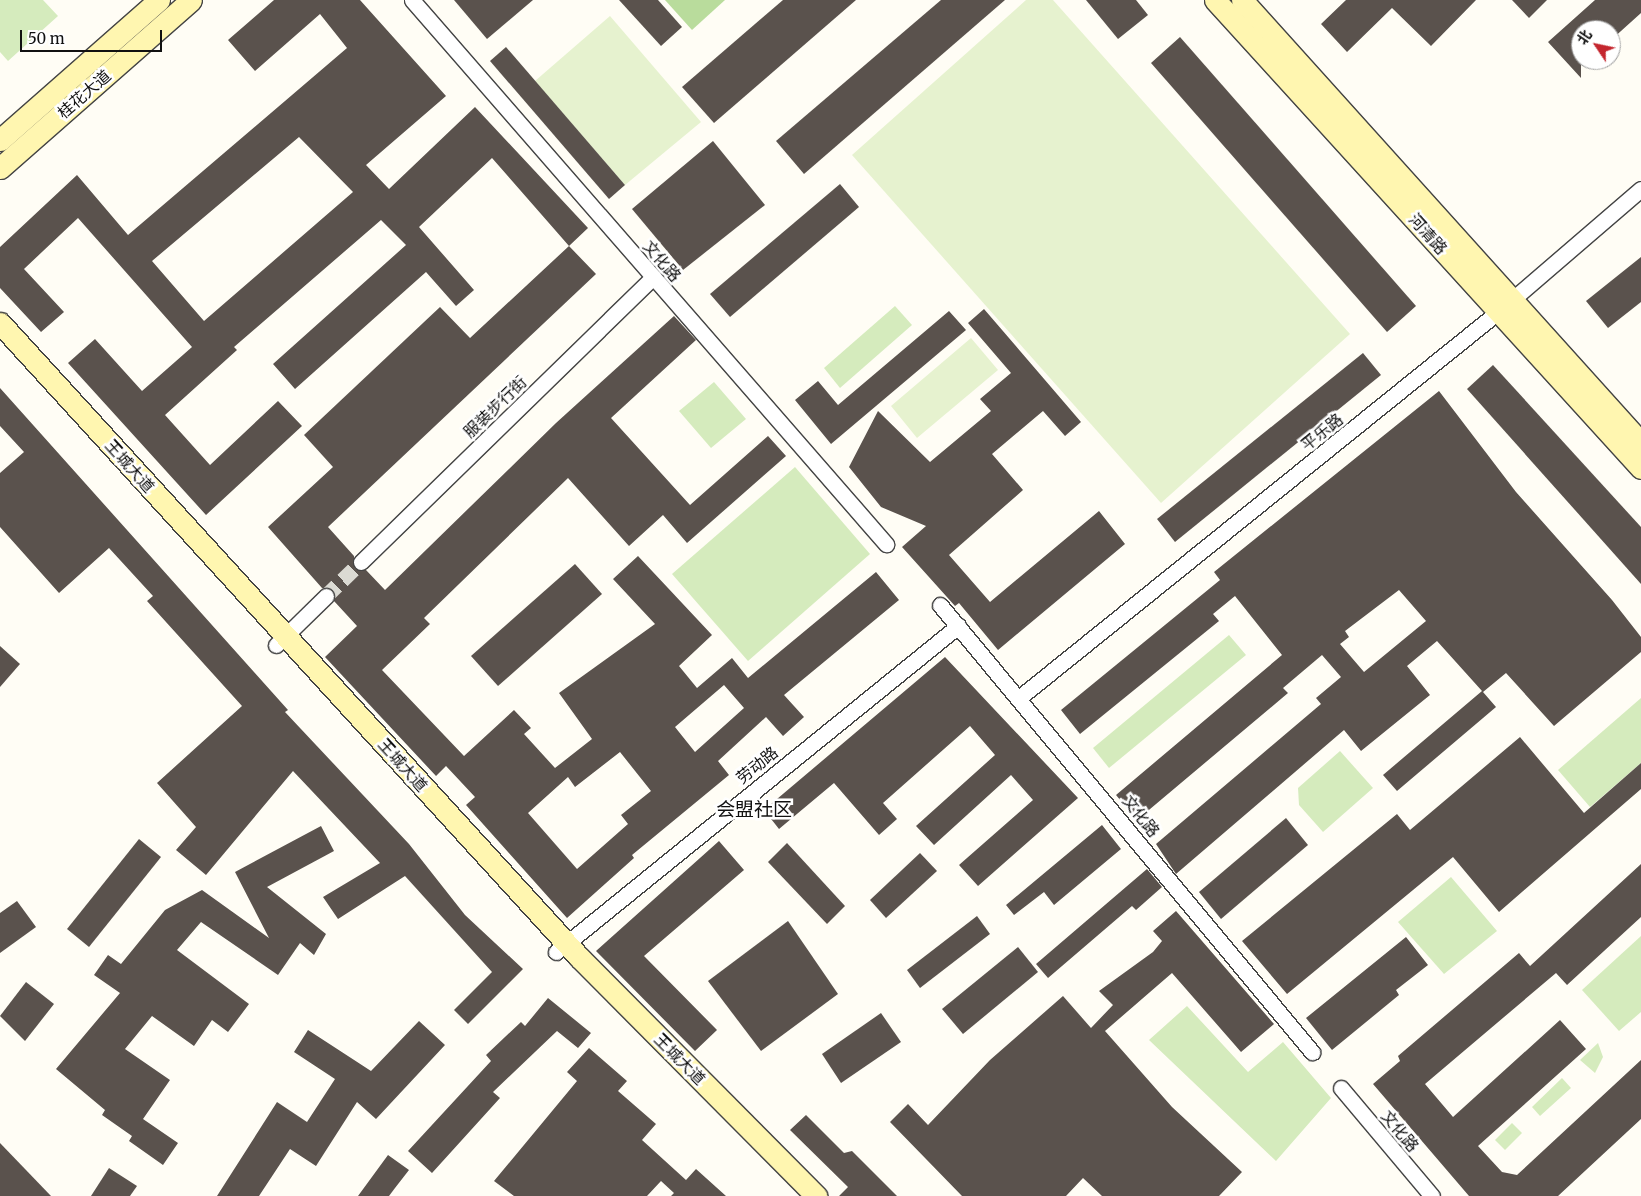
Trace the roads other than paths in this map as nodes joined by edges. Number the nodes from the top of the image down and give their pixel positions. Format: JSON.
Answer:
{"nodes":[{"id":1,"x":159,"y":0,"type":"edge"},
{"id":2,"x":191,"y":0,"type":"edge"},
{"id":3,"x":412,"y":0,"type":"edge"},
{"id":4,"x":1215,"y":0,"type":"edge"},
{"id":5,"x":1242,"y":0,"type":"edge"},
{"id":6,"x":0,"y":140,"type":"edge"},
{"id":7,"x":0,"y":168,"type":"edge"},
{"id":8,"x":1641,"y":189,"type":"edge"},
{"id":9,"x":653,"y":277,"type":"junction"},
{"id":10,"x":1505,"y":306,"type":"junction"},
{"id":11,"x":0,"y":323,"type":"edge"},
{"id":12,"x":0,"y":342,"type":"edge"},
{"id":13,"x":1641,"y":443,"type":"edge"},
{"id":14,"x":1641,"y":468,"type":"edge"},
{"id":15,"x":886,"y":544,"type":"dead end"},
{"id":16,"x":361,"y":562,"type":"tunnel mouth"},
{"id":17,"x":326,"y":596,"type":"tunnel mouth"},
{"id":18,"x":940,"y":606,"type":"dead end"},
{"id":19,"x":958,"y":626,"type":"junction"},
{"id":20,"x":276,"y":645,"type":"junction"},
{"id":21,"x":1020,"y":697,"type":"junction"},
{"id":22,"x":561,"y":947,"type":"junction"},
{"id":23,"x":1312,"y":1052,"type":"dead end"},
{"id":24,"x":1341,"y":1088,"type":"dead end"},
{"id":25,"x":798,"y":1196,"type":"edge"},
{"id":26,"x":816,"y":1196,"type":"edge"},
{"id":27,"x":1432,"y":1196,"type":"edge"}],
"edges":[{"from":1,"to":6,"type":"main road","name":"桂花大道"},
{"from":2,"to":7,"type":"main road","name":"桂花大道"},
{"from":3,"to":9,"type":"street","name":"文化路"},
{"from":4,"to":10,"type":"main road","name":"河清路"},
{"from":5,"to":10,"type":"main road","name":"河清路"},
{"from":8,"to":10,"type":"street","name":"平乐路"},
{"from":9,"to":15,"type":"street","name":"文化路"},
{"from":9,"to":16,"type":"street","name":"服装步行街"},
{"from":10,"to":13,"type":"main road","name":"河清路"},
{"from":10,"to":14,"type":"main road","name":"河清路"},
{"from":10,"to":21,"type":"street","name":"平乐路"},
{"from":11,"to":22,"type":"main road","name":"王城大道"},
{"from":12,"to":20,"type":"main road","name":"王城大道"},
{"from":17,"to":20,"type":"street"},
{"from":18,"to":19,"type":"street","name":"文化路"},
{"from":19,"to":21,"type":"street","name":"文化路"},
{"from":19,"to":22,"type":"street","name":"劳动路"},
{"from":20,"to":22,"type":"main road","name":"王城大道"},
{"from":21,"to":23,"type":"street","name":"文化路"},
{"from":22,"to":25,"type":"main road","name":"王城大道"},
{"from":22,"to":26,"type":"main road","name":"王城大道"},
{"from":24,"to":27,"type":"street","name":"文化路"}]}
